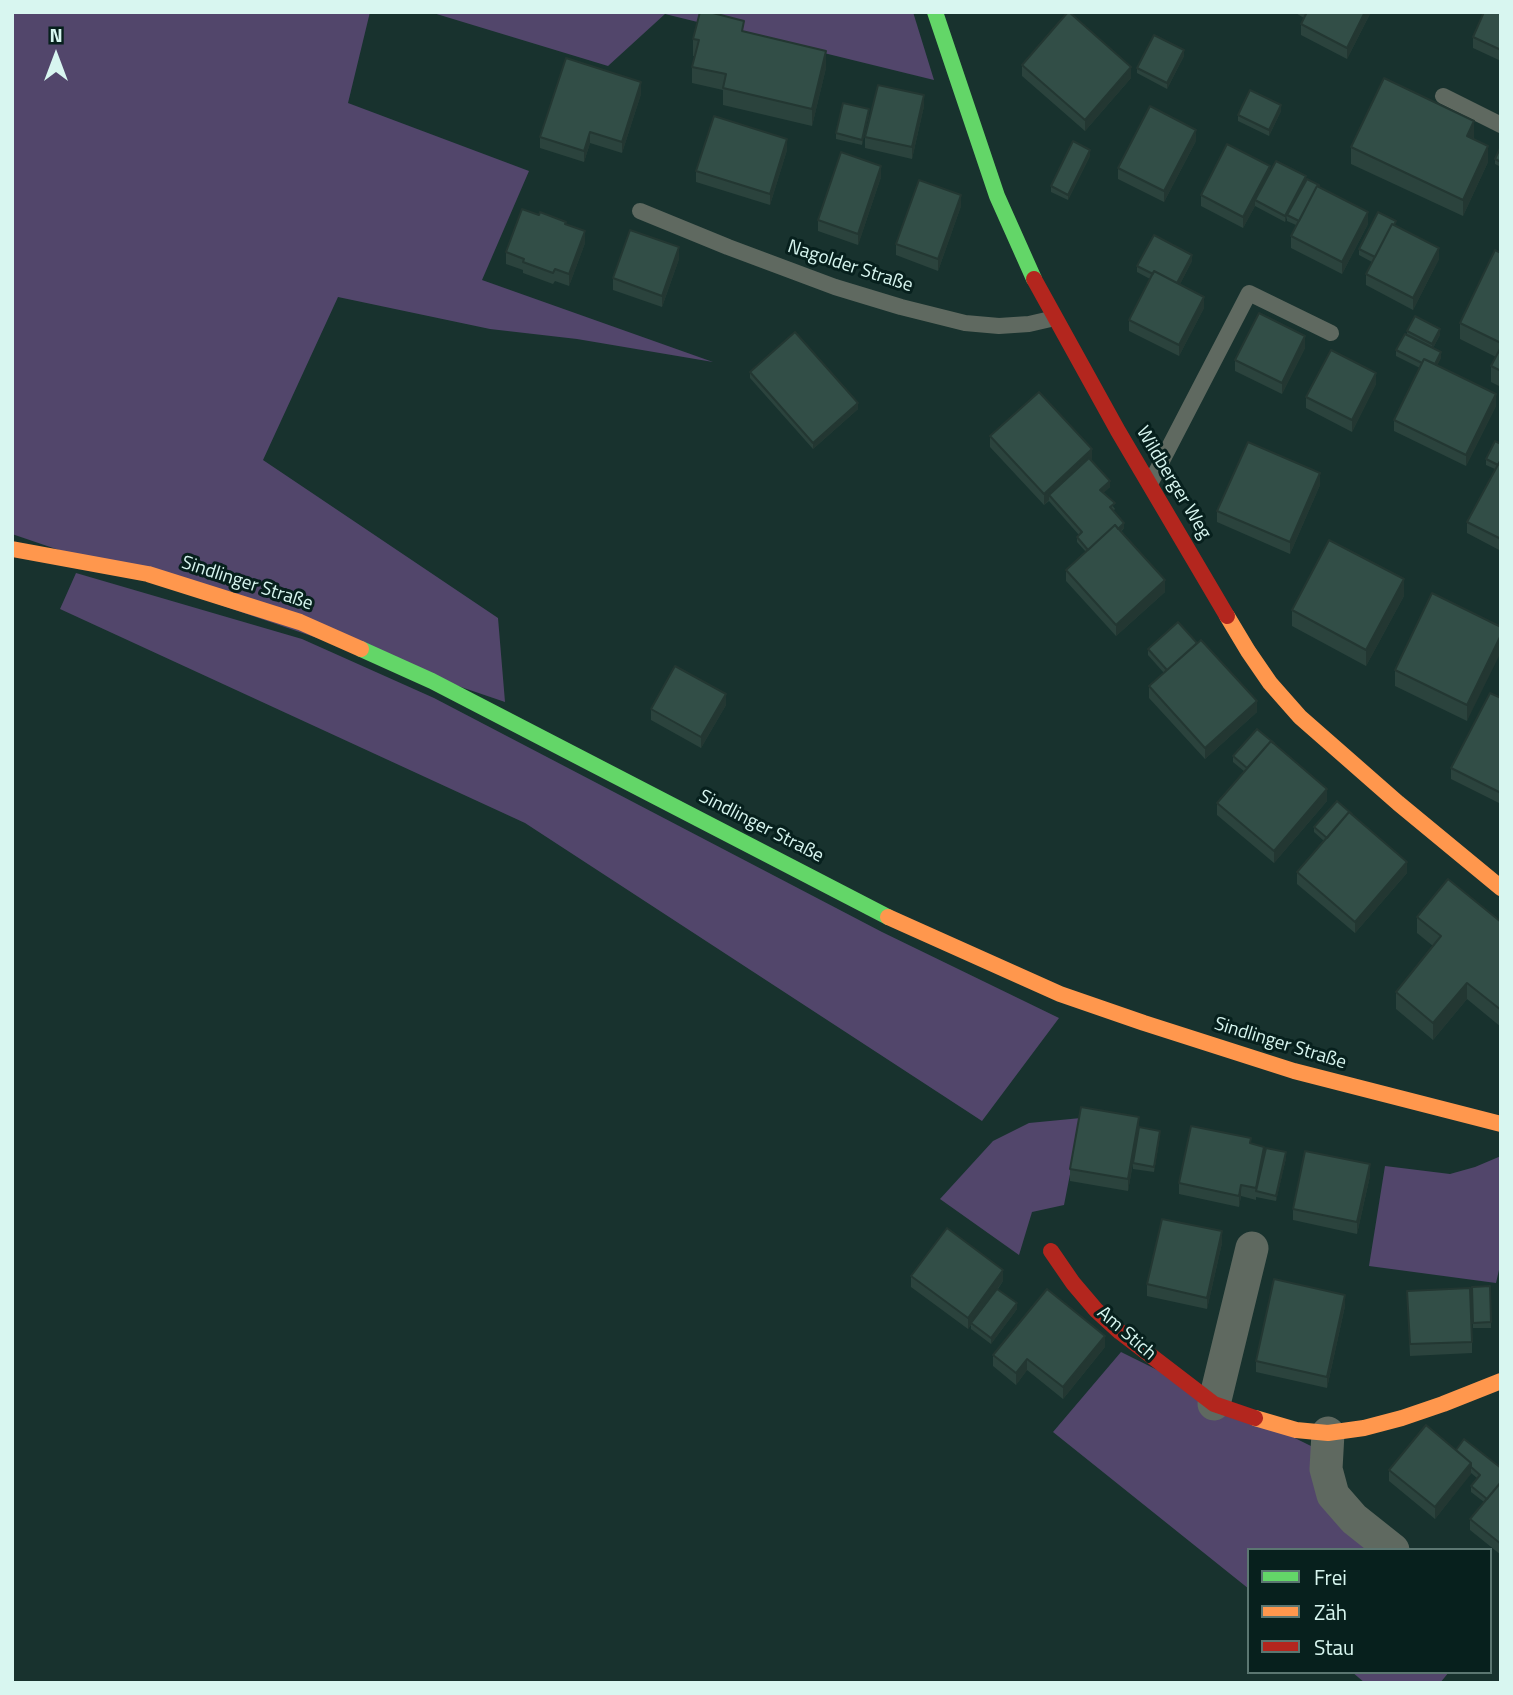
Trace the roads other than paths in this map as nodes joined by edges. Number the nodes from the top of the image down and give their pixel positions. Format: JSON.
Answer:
{"nodes":[{"id":1,"x":935,"y":12,"type":"edge"},
{"id":2,"x":1443,"y":96,"type":"dead end"},
{"id":3,"x":1501,"y":125,"type":"edge"},
{"id":4,"x":640,"y":211,"type":"dead end"},
{"id":5,"x":1055,"y":318,"type":"junction"},
{"id":6,"x":1331,"y":333,"type":"dead end"},
{"id":7,"x":1149,"y":484,"type":"junction"},
{"id":8,"x":12,"y":549,"type":"edge"},
{"id":9,"x":1501,"y":888,"type":"edge"},
{"id":10,"x":1501,"y":1124,"type":"edge"},
{"id":11,"x":1252,"y":1248,"type":"dead end"},
{"id":12,"x":1051,"y":1251,"type":"dead end"},
{"id":13,"x":1501,"y":1381,"type":"edge"},
{"id":14,"x":1214,"y":1404,"type":"junction"},
{"id":15,"x":1328,"y":1433,"type":"junction"},
{"id":16,"x":1390,"y":1548,"type":"edge"}],
"edges":[{"from":1,"to":5,"type":"street","name":"Wildberger Weg"},
{"from":2,"to":3,"type":"lane"},
{"from":4,"to":5,"type":"lane","name":"Nagolder Straße"},
{"from":5,"to":7,"type":"street","name":"Wildberger Weg"},
{"from":6,"to":7,"type":"lane"},
{"from":7,"to":9,"type":"street","name":"Wildberger Weg"},
{"from":8,"to":10,"type":"street","name":"Sindlinger Straße"},
{"from":11,"to":14,"type":"street"},
{"from":12,"to":14,"type":"street","name":"Am Stich"},
{"from":13,"to":15,"type":"street","name":"Am Stich"},
{"from":14,"to":15,"type":"street","name":"Am Stich"},
{"from":15,"to":16,"type":"street"}]}
